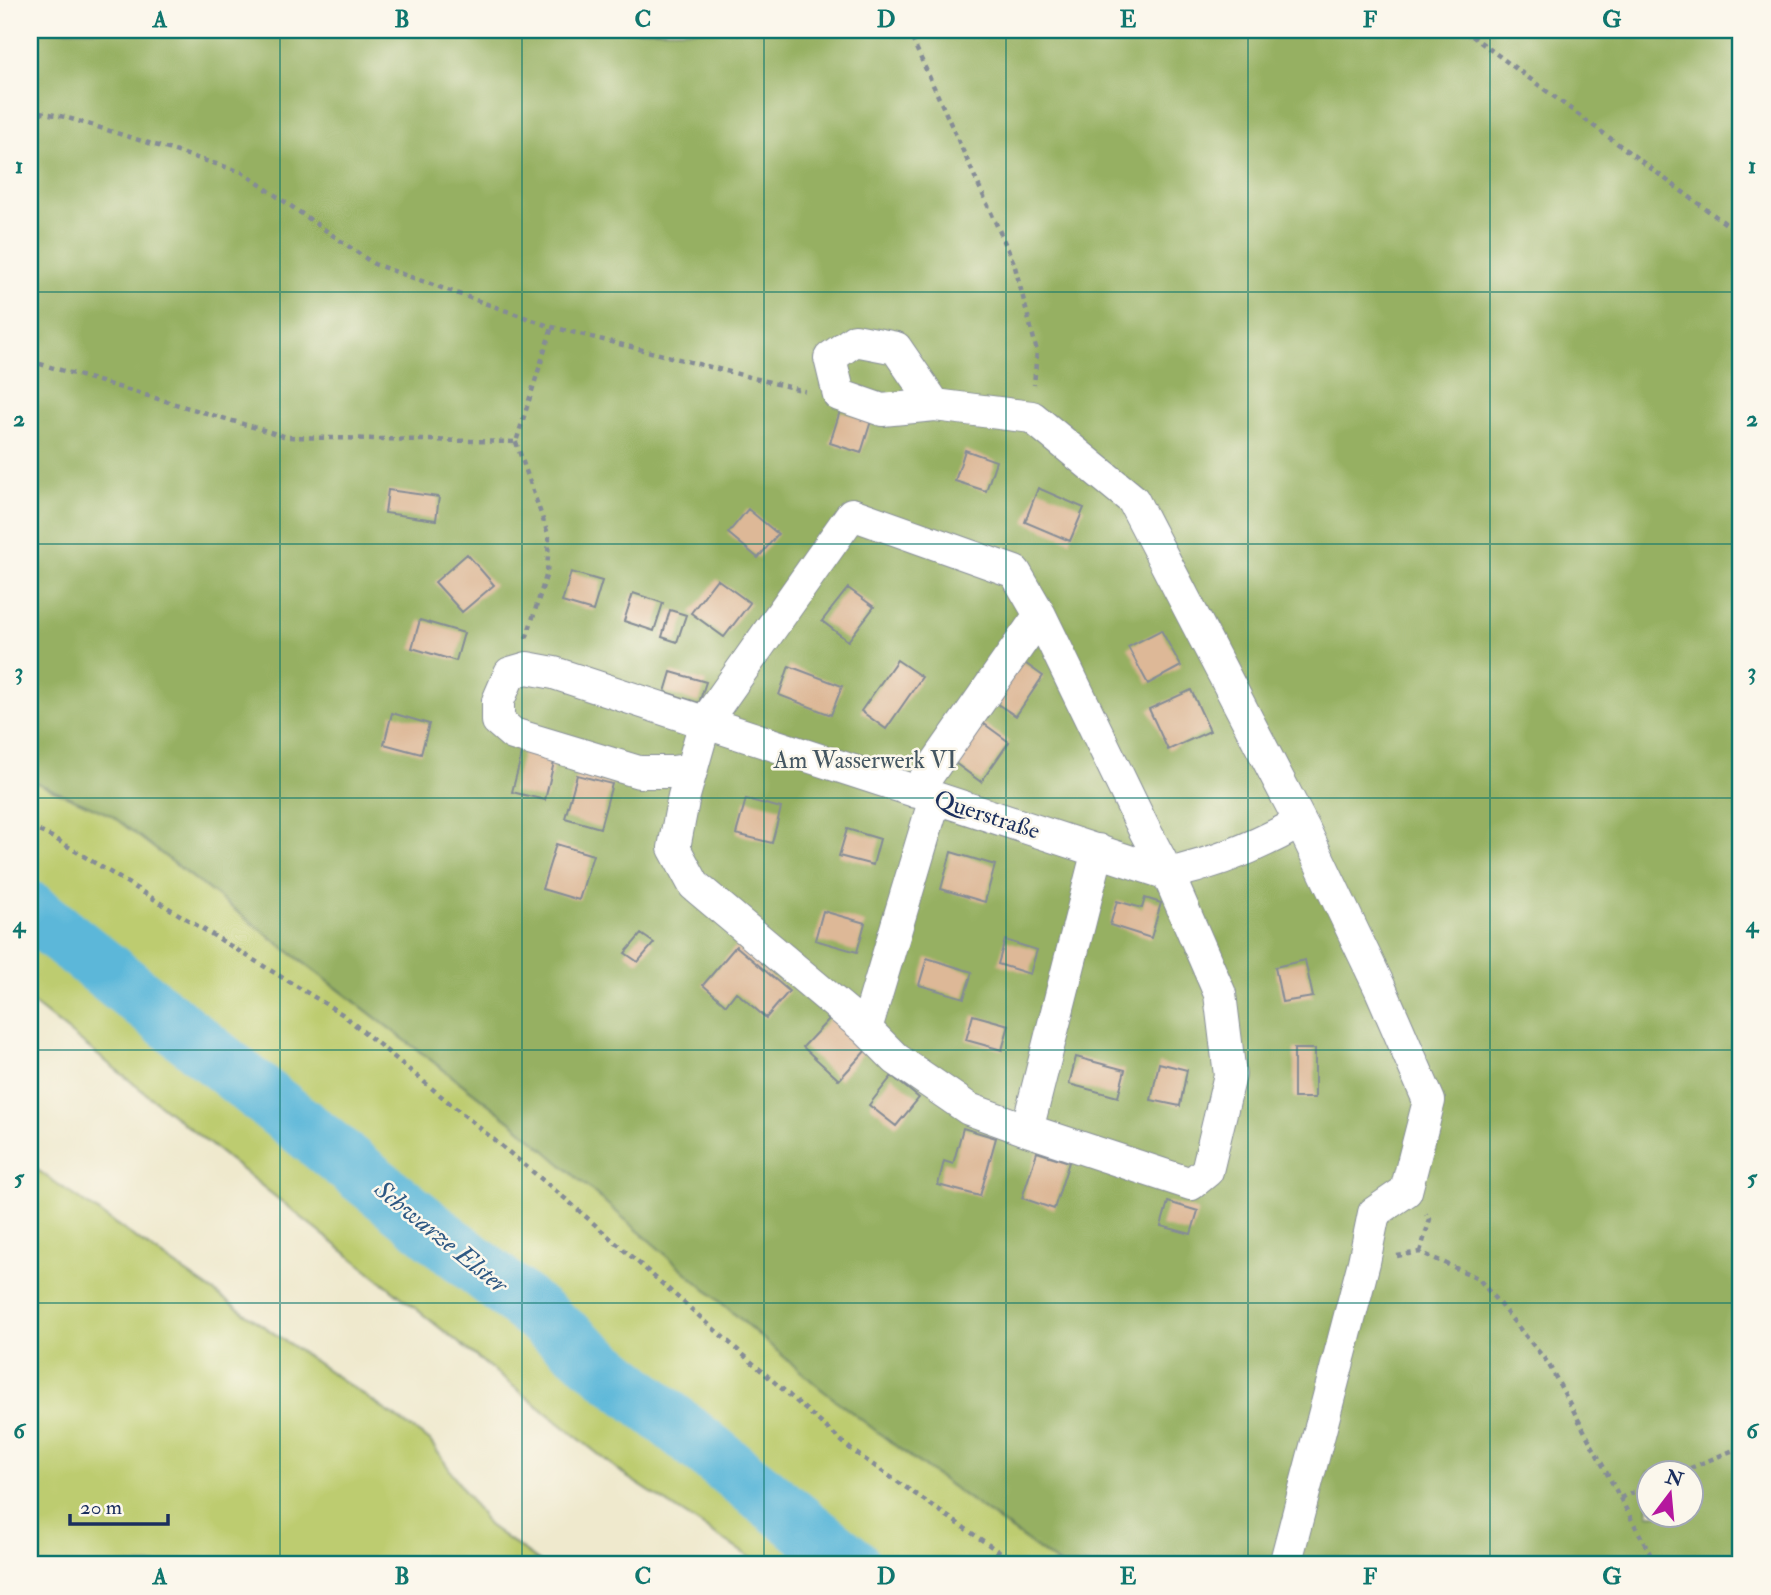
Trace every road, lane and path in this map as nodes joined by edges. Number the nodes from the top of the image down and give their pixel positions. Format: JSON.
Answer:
{"nodes":[{"id":1,"x":908,"y":30,"type":"edge"},
{"id":2,"x":1464,"y":30,"type":"edge"},
{"id":3,"x":30,"y":110,"type":"edge"},
{"id":4,"x":1741,"y":235,"type":"edge"},
{"id":5,"x":552,"y":327,"type":"junction"},
{"id":6,"x":30,"y":361,"type":"edge"},
{"id":7,"x":839,"y":395,"type":"junction"},
{"id":8,"x":934,"y":405,"type":"junction"},
{"id":9,"x":1032,"y":417,"type":"junction"},
{"id":10,"x":516,"y":442,"type":"junction"},
{"id":11,"x":1040,"y":615,"type":"junction"},
{"id":12,"x":516,"y":671,"type":"junction"},
{"id":13,"x":705,"y":722,"type":"junction"},
{"id":14,"x":692,"y":769,"type":"junction"},
{"id":15,"x":925,"y":795,"type":"junction"},
{"id":16,"x":1300,"y":822,"type":"junction"},
{"id":17,"x":30,"y":827,"type":"edge"},
{"id":18,"x":1098,"y":850,"type":"junction"},
{"id":19,"x":1168,"y":874,"type":"junction"},
{"id":20,"x":866,"y":1028,"type":"junction"},
{"id":21,"x":1027,"y":1130,"type":"junction"},
{"id":22,"x":1364,"y":1262,"type":"junction"},
{"id":23,"x":1741,"y":1447,"type":"edge"},
{"id":24,"x":1704,"y":1462,"type":"edge"},
{"id":25,"x":1634,"y":1492,"type":"edge"},
{"id":26,"x":1620,"y":1498,"type":"junction"},
{"id":27,"x":1018,"y":1565,"type":"edge"},
{"id":28,"x":1285,"y":1565,"type":"edge"},
{"id":29,"x":1656,"y":1565,"type":"edge"}],
"edges":[{"from":1,"to":9,"type":"path"},
{"from":2,"to":4,"type":"path"},
{"from":3,"to":5,"type":"path"},
{"from":5,"to":7,"type":"path"},
{"from":5,"to":10,"type":"path"},
{"from":6,"to":10,"type":"path"},
{"from":7,"to":8,"type":"lane"},
{"from":7,"to":8,"type":"lane"},
{"from":8,"to":9,"type":"lane"},
{"from":9,"to":16,"type":"lane"},
{"from":10,"to":12,"type":"path"},
{"from":11,"to":13,"type":"lane"},
{"from":11,"to":15,"type":"lane"},
{"from":11,"to":19,"type":"lane"},
{"from":12,"to":13,"type":"lane","name":"Querstraße"},
{"from":12,"to":14,"type":"lane"},
{"from":13,"to":14,"type":"lane"},
{"from":13,"to":15,"type":"lane","name":"Querstraße"},
{"from":14,"to":20,"type":"lane"},
{"from":15,"to":18,"type":"lane","name":"Querstraße"},
{"from":15,"to":20,"type":"lane"},
{"from":16,"to":19,"type":"lane"},
{"from":16,"to":22,"type":"lane"},
{"from":17,"to":27,"type":"path"},
{"from":18,"to":19,"type":"lane","name":"Querstraße"},
{"from":18,"to":21,"type":"lane"},
{"from":19,"to":21,"type":"lane"},
{"from":20,"to":21,"type":"lane"},
{"from":22,"to":26,"type":"path"},
{"from":22,"to":28,"type":"lane"},
{"from":23,"to":24,"type":"path"},
{"from":25,"to":26,"type":"path"},
{"from":26,"to":29,"type":"path"}]}
